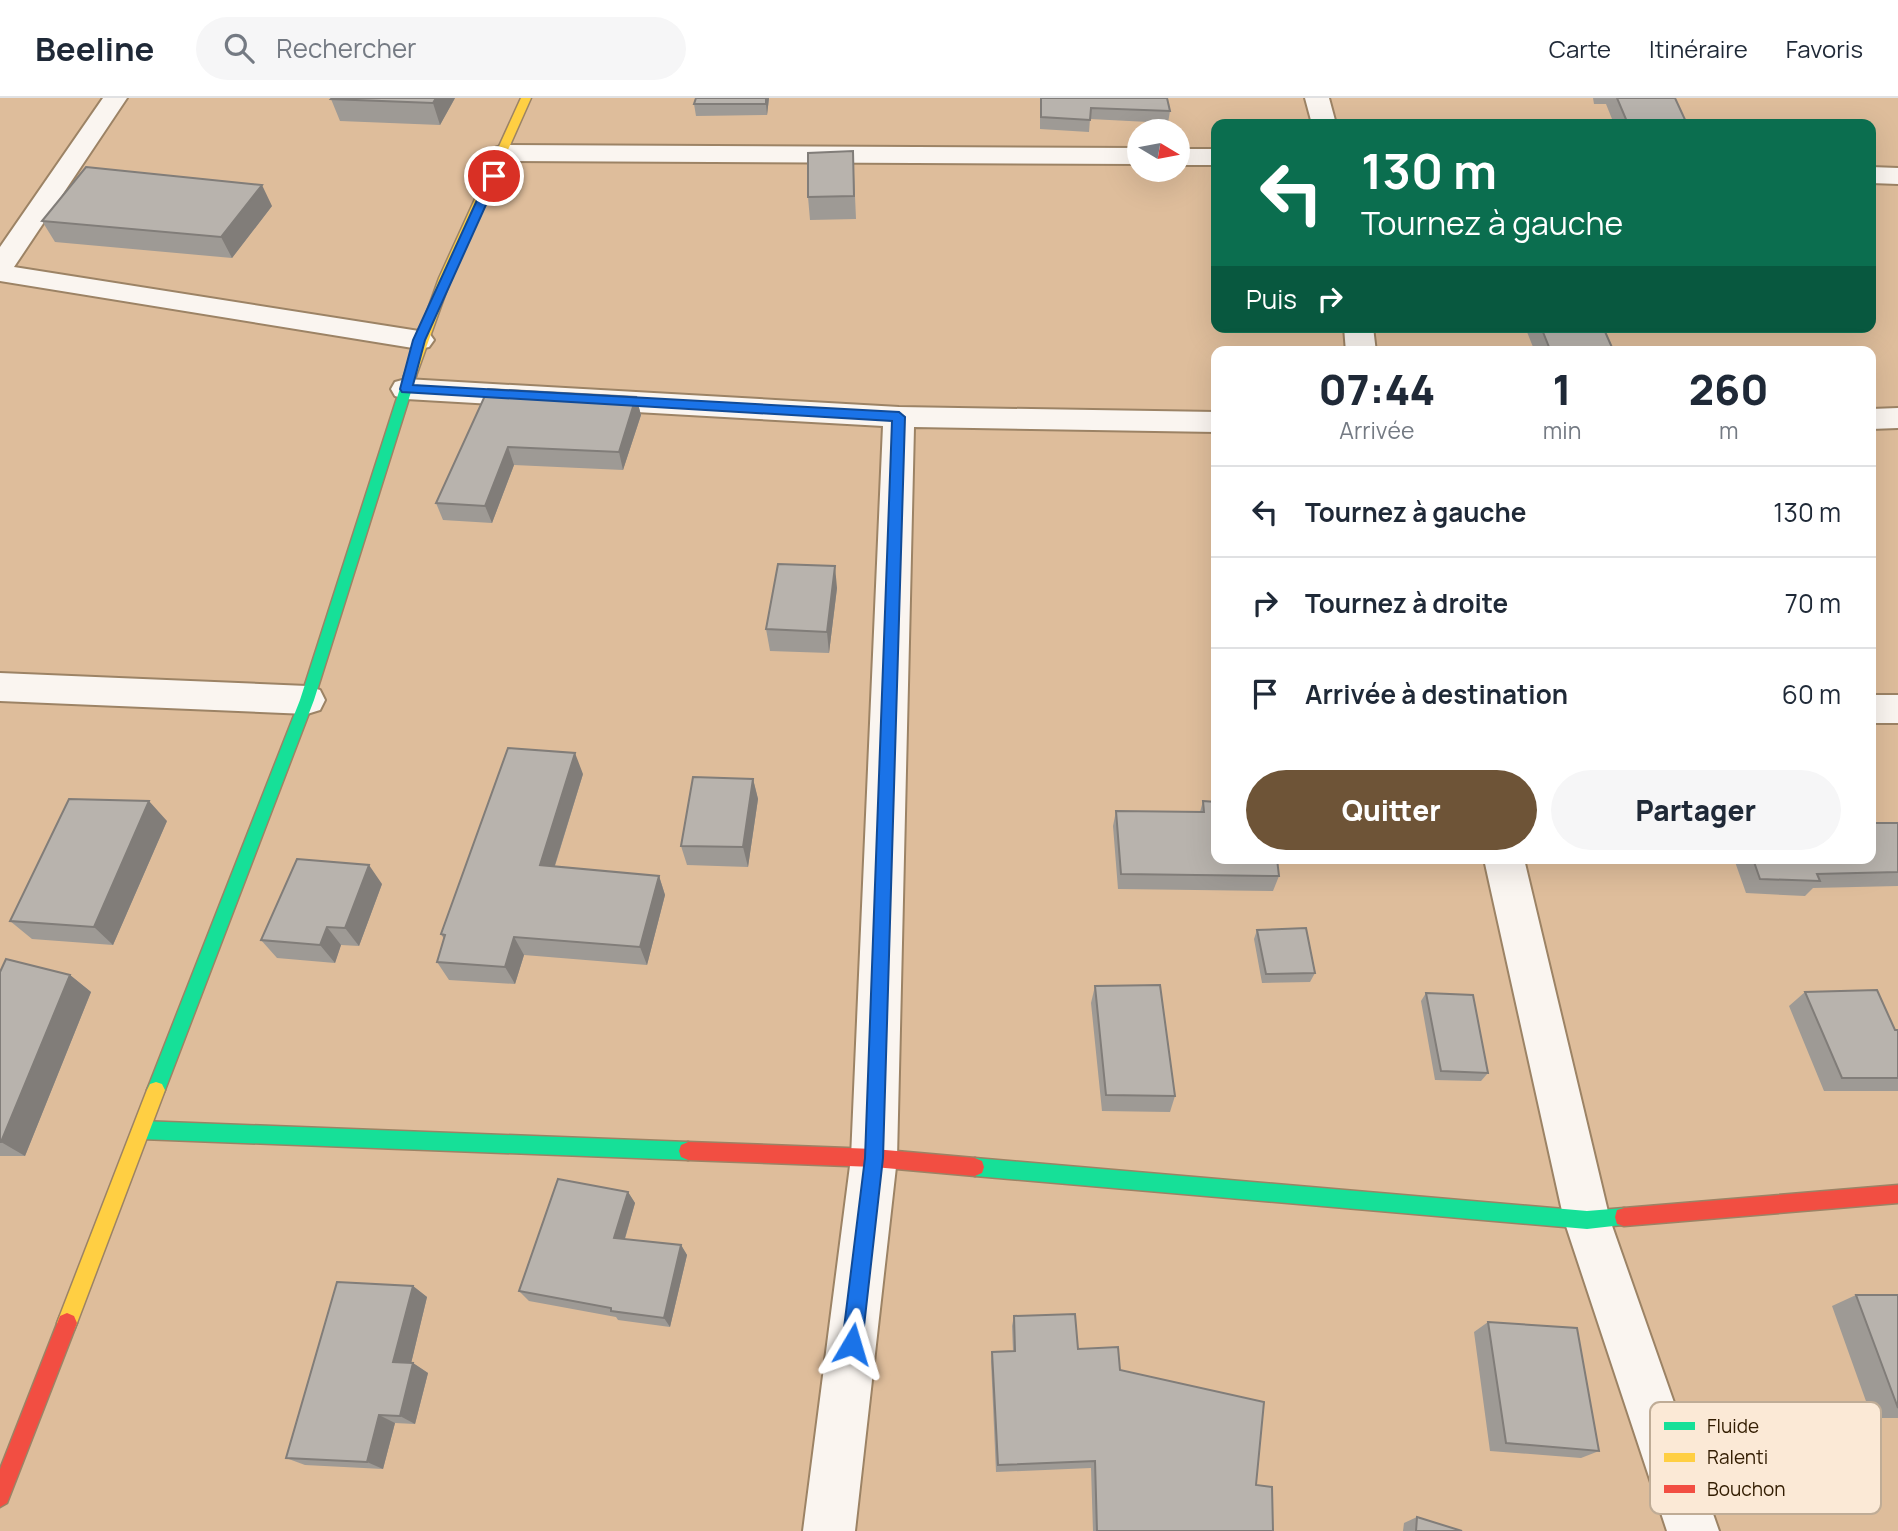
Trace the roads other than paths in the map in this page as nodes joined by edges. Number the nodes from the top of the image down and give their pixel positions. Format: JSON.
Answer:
{"nodes":[{"id":1,"x":115,"y":98,"type":"edge"},
{"id":2,"x":526,"y":98,"type":"edge"},
{"id":3,"x":1317,"y":98,"type":"edge"},
{"id":4,"x":1323,"y":119,"type":"edge"},
{"id":5,"x":505,"y":153,"type":"junction"},
{"id":6,"x":1127,"y":156,"type":"edge"},
{"id":7,"x":1190,"y":157,"type":"edge"},
{"id":8,"x":1211,"y":157,"type":"edge"},
{"id":9,"x":1876,"y":176,"type":"edge"},
{"id":10,"x":1898,"y":176,"type":"edge"},
{"id":11,"x":0,"y":270,"type":"edge"},
{"id":12,"x":419,"y":340,"type":"junction"},
{"id":13,"x":406,"y":389,"type":"junction"},
{"id":14,"x":899,"y":417,"type":"junction"},
{"id":15,"x":1898,"y":418,"type":"edge"},
{"id":16,"x":1876,"y":419,"type":"edge"},
{"id":17,"x":1211,"y":422,"type":"edge"},
{"id":18,"x":0,"y":687,"type":"edge"},
{"id":19,"x":307,"y":700,"type":"junction"},
{"id":20,"x":1876,"y":709,"type":"edge"},
{"id":21,"x":1898,"y":709,"type":"edge"},
{"id":22,"x":1505,"y":864,"type":"edge"},
{"id":23,"x":141,"y":1130,"type":"junction"},
{"id":24,"x":874,"y":1158,"type":"junction"},
{"id":25,"x":1898,"y":1194,"type":"edge"},
{"id":26,"x":1587,"y":1220,"type":"junction"},
{"id":27,"x":1650,"y":1405,"type":"edge"},
{"id":28,"x":0,"y":1496,"type":"edge"},
{"id":29,"x":1687,"y":1514,"type":"edge"},
{"id":30,"x":829,"y":1531,"type":"edge"},
{"id":31,"x":1693,"y":1531,"type":"edge"}],
"edges":[{"from":1,"to":11,"type":"street"},
{"from":2,"to":5,"type":"main road"},
{"from":3,"to":4,"type":"street"},
{"from":5,"to":6,"type":"street"},
{"from":5,"to":12,"type":"main road"},
{"from":7,"to":8,"type":"street"},
{"from":9,"to":10,"type":"street"},
{"from":11,"to":12,"type":"street"},
{"from":12,"to":13,"type":"main road"},
{"from":13,"to":14,"type":"street"},
{"from":13,"to":19,"type":"main road"},
{"from":14,"to":17,"type":"street"},
{"from":14,"to":24,"type":"street"},
{"from":15,"to":16,"type":"street"},
{"from":18,"to":19,"type":"street"},
{"from":19,"to":23,"type":"main road"},
{"from":20,"to":21,"type":"street"},
{"from":22,"to":26,"type":"street"},
{"from":23,"to":24,"type":"main road"},
{"from":23,"to":28,"type":"main road"},
{"from":24,"to":26,"type":"main road"},
{"from":24,"to":30,"type":"street"},
{"from":25,"to":26,"type":"main road"},
{"from":26,"to":27,"type":"street"},
{"from":29,"to":31,"type":"street"}]}
